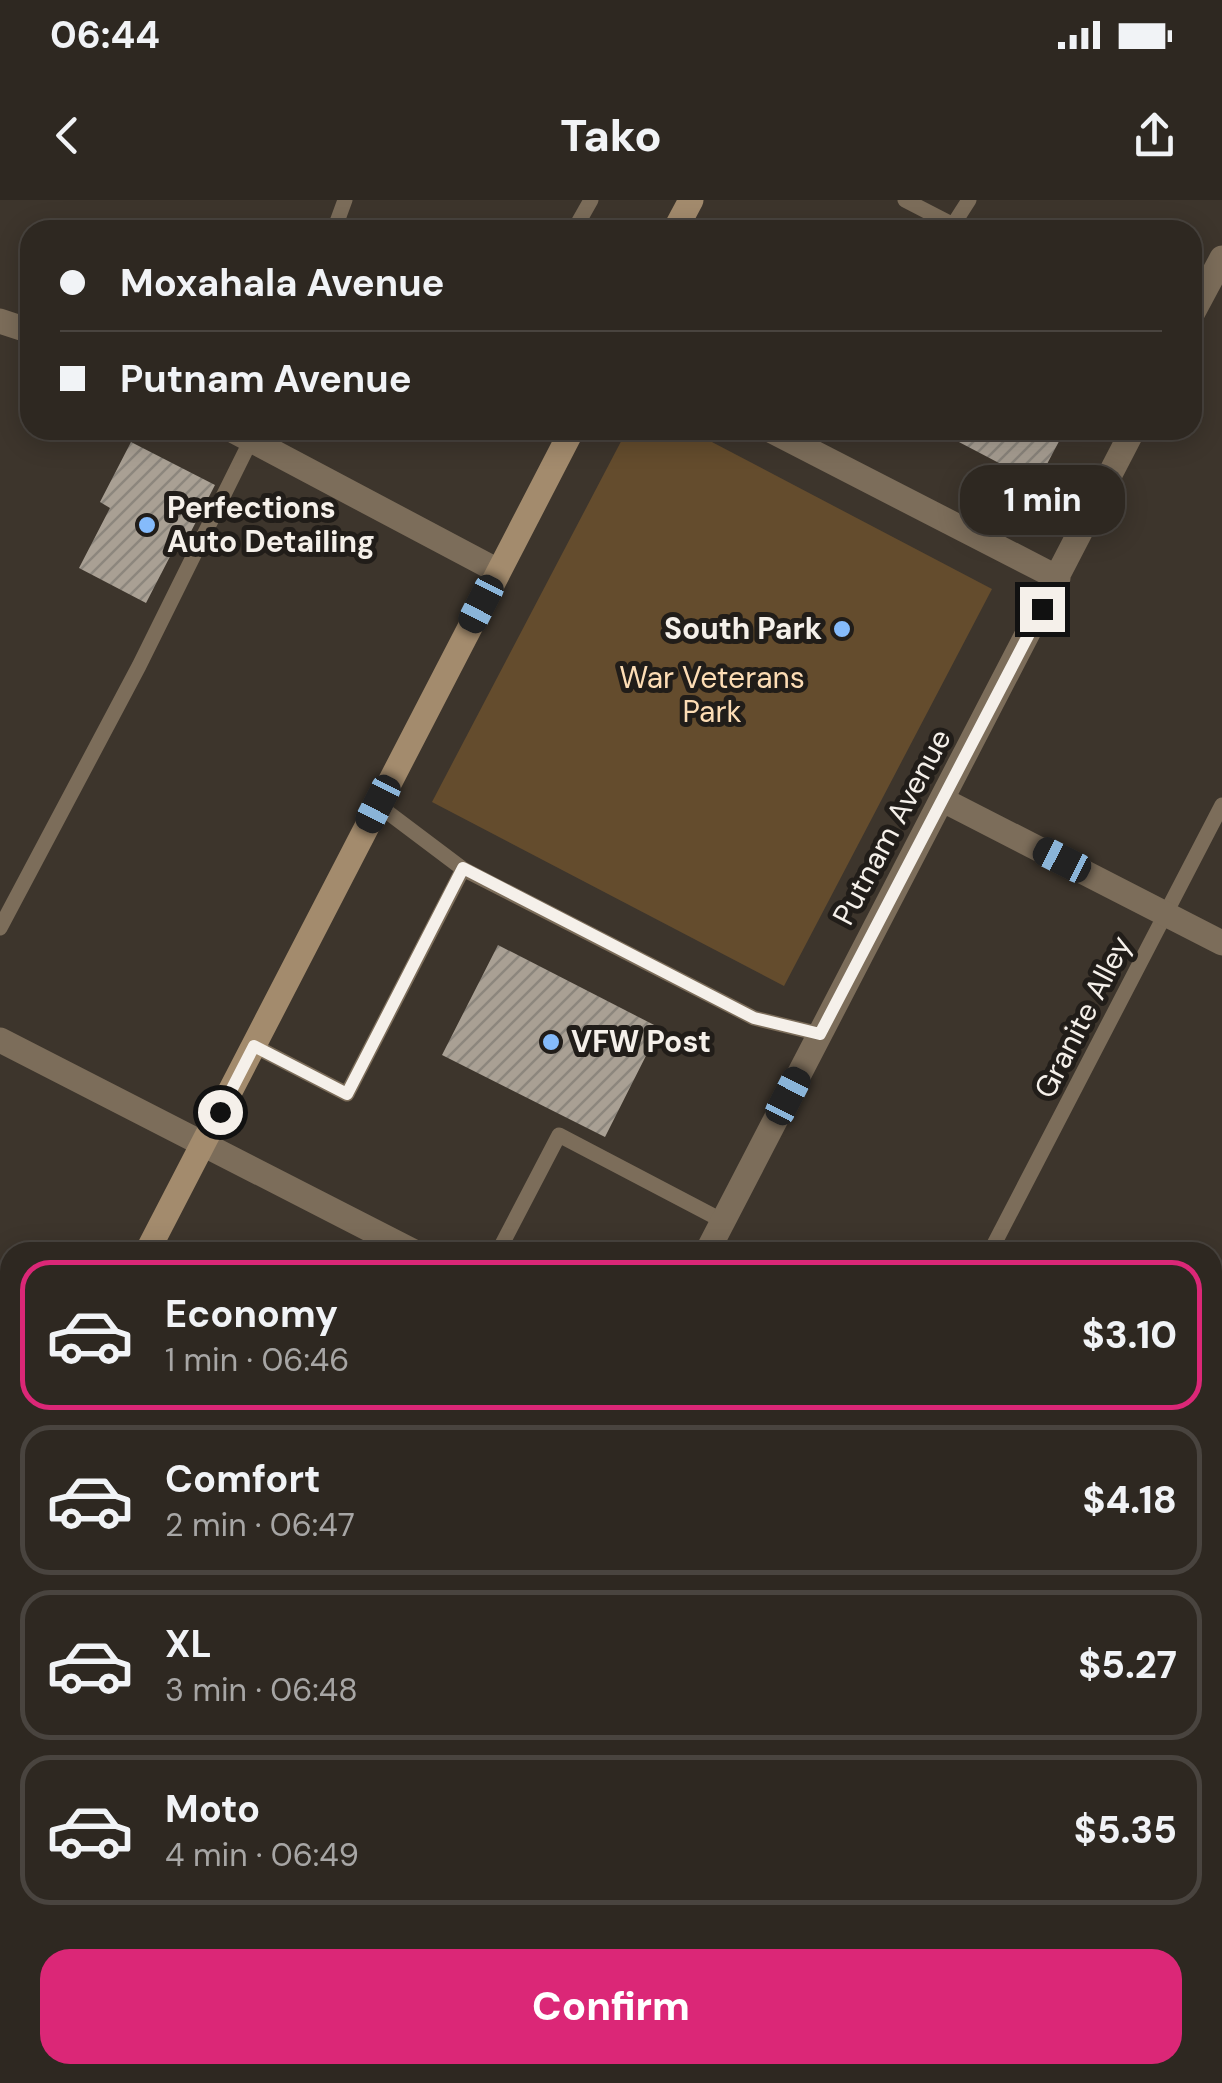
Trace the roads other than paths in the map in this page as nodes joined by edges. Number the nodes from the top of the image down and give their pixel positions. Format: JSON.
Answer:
{"nodes":[{"id":1,"x":905,"y":200,"type":"edge"},
{"id":2,"x":944,"y":220,"type":"edge"},
{"id":3,"x":1222,"y":258,"type":"edge"},
{"id":4,"x":1202,"y":295,"type":"edge"},
{"id":5,"x":240,"y":440,"type":"edge"},
{"id":6,"x":251,"y":440,"type":"edge"},
{"id":7,"x":567,"y":440,"type":"edge"},
{"id":8,"x":789,"y":440,"type":"edge"},
{"id":9,"x":1128,"y":440,"type":"edge"},
{"id":10,"x":498,"y":571,"type":"junction"},
{"id":11,"x":1058,"y":578,"type":"junction"},
{"id":12,"x":943,"y":800,"type":"junction"},
{"id":13,"x":378,"y":804,"type":"junction"},
{"id":14,"x":1222,"y":806,"type":"edge"},
{"id":15,"x":463,"y":868,"type":"junction"},
{"id":16,"x":1166,"y":914,"type":"junction"},
{"id":17,"x":0,"y":928,"type":"edge"},
{"id":18,"x":1222,"y":942,"type":"edge"},
{"id":19,"x":820,"y":1034,"type":"junction"},
{"id":20,"x":0,"y":1040,"type":"edge"},
{"id":21,"x":254,"y":1046,"type":"junction"},
{"id":22,"x":203,"y":1144,"type":"junction"},
{"id":23,"x":723,"y":1220,"type":"junction"},
{"id":24,"x":153,"y":1242,"type":"edge"},
{"id":25,"x":394,"y":1242,"type":"edge"},
{"id":26,"x":503,"y":1242,"type":"edge"},
{"id":27,"x":712,"y":1242,"type":"edge"},
{"id":28,"x":995,"y":1242,"type":"edge"}],
"edges":[{"from":1,"to":2,"type":"lane"},
{"from":3,"to":4,"type":"street"},
{"from":5,"to":17,"type":"lane"},
{"from":6,"to":10,"type":"street"},
{"from":7,"to":10,"type":"street"},
{"from":8,"to":11,"type":"street"},
{"from":9,"to":11,"type":"street","name":"Putnam Avenue"},
{"from":10,"to":13,"type":"street"},
{"from":11,"to":12,"type":"street","name":"Putnam Avenue"},
{"from":12,"to":16,"type":"street"},
{"from":12,"to":19,"type":"street","name":"Putnam Avenue"},
{"from":13,"to":15,"type":"lane"},
{"from":13,"to":21,"type":"street"},
{"from":14,"to":16,"type":"lane","name":"Granite Alley"},
{"from":15,"to":19,"type":"lane"},
{"from":15,"to":21,"type":"lane"},
{"from":16,"to":18,"type":"street"},
{"from":16,"to":28,"type":"lane","name":"Granite Alley"},
{"from":19,"to":23,"type":"street","name":"Putnam Avenue"},
{"from":20,"to":22,"type":"street"},
{"from":21,"to":22,"type":"street"},
{"from":22,"to":24,"type":"street"},
{"from":22,"to":25,"type":"street"},
{"from":23,"to":26,"type":"lane"},
{"from":23,"to":27,"type":"street","name":"Putnam Avenue"}]}
